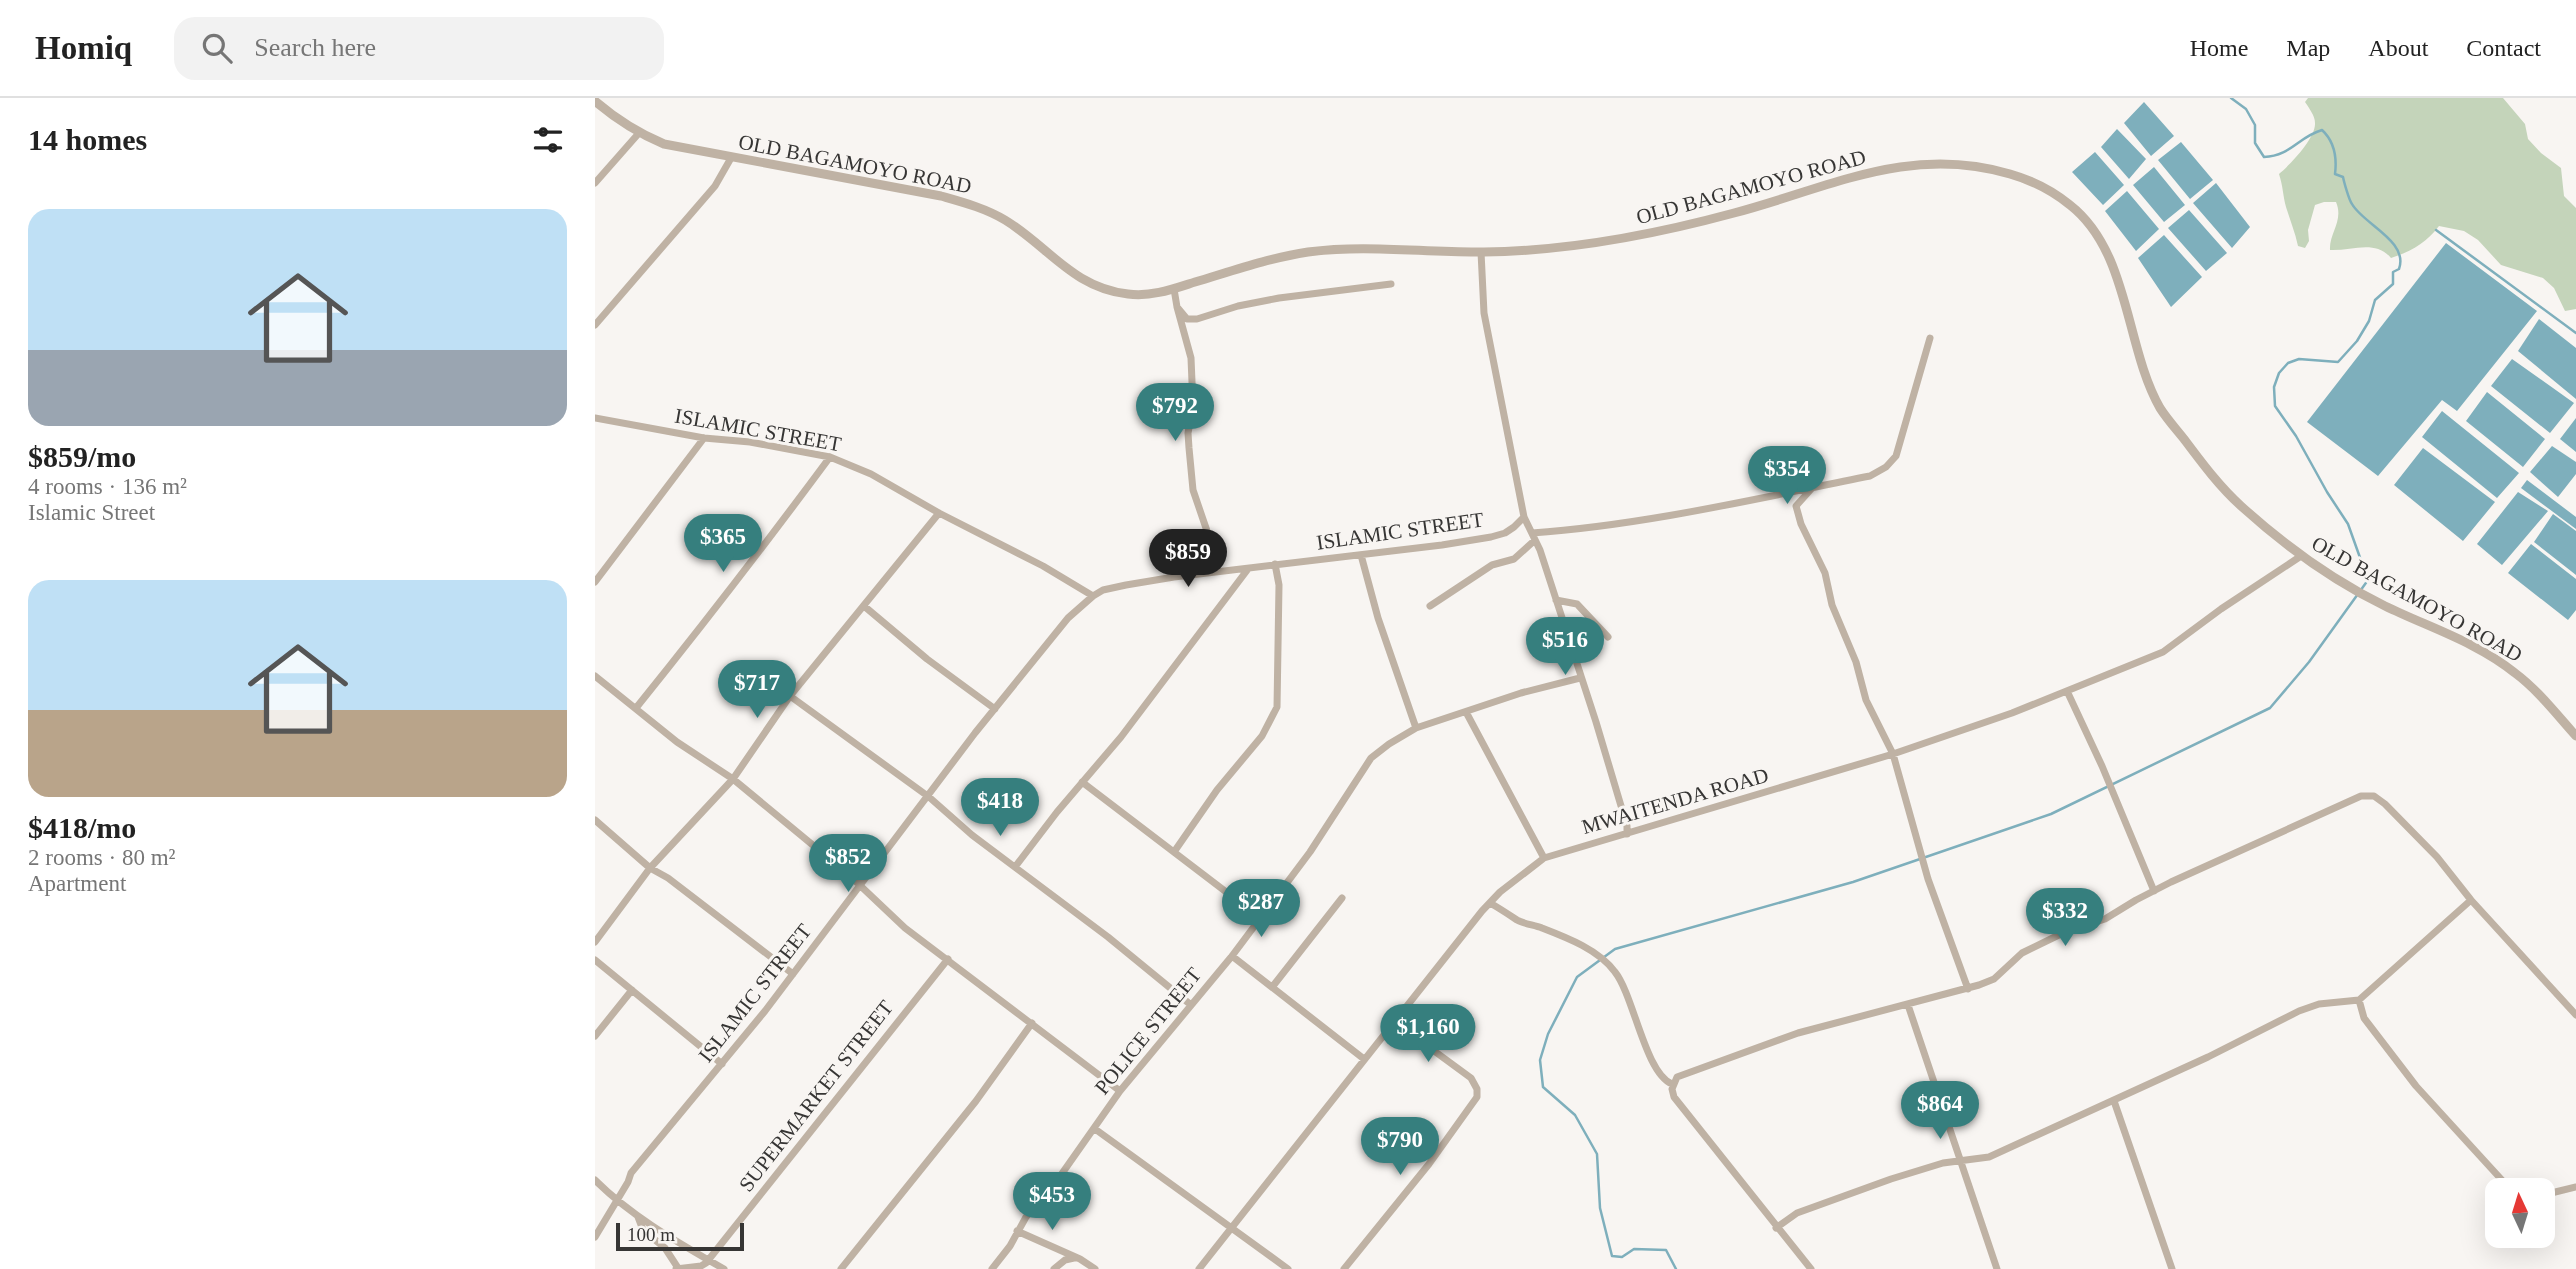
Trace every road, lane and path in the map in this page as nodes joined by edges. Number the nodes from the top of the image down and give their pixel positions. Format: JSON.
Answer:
{"nodes":[{"id":1,"x":595,"y":101,"type":"edge"},
{"id":2,"x":639,"y":133,"type":"junction"},
{"id":3,"x":731,"y":158,"type":"junction"},
{"id":4,"x":595,"y":183,"type":"edge"},
{"id":5,"x":1481,"y":252,"type":"junction"},
{"id":6,"x":1391,"y":284,"type":"dead end"},
{"id":7,"x":1174,"y":289,"type":"junction"},
{"id":8,"x":1177,"y":307,"type":"junction"},
{"id":9,"x":595,"y":326,"type":"edge"},
{"id":10,"x":1930,"y":338,"type":"dead end"},
{"id":11,"x":595,"y":418,"type":"edge"},
{"id":12,"x":703,"y":438,"type":"junction"},
{"id":13,"x":830,"y":457,"type":"junction"},
{"id":14,"x":1813,"y":487,"type":"junction"},
{"id":15,"x":939,"y":513,"type":"junction"},
{"id":16,"x":1524,"y":517,"type":"junction"},
{"id":17,"x":1533,"y":536,"type":"junction"},
{"id":18,"x":1361,"y":555,"type":"junction"},
{"id":19,"x":2301,"y":556,"type":"junction"},
{"id":20,"x":1275,"y":564,"type":"junction"},
{"id":21,"x":1248,"y":569,"type":"junction"},
{"id":22,"x":1204,"y":573,"type":"junction"},
{"id":23,"x":595,"y":582,"type":"edge"},
{"id":24,"x":1093,"y":596,"type":"junction"},
{"id":25,"x":1556,"y":600,"type":"junction"},
{"id":26,"x":864,"y":606,"type":"junction"},
{"id":27,"x":1430,"y":606,"type":"dead end"},
{"id":28,"x":1608,"y":637,"type":"dead end"},
{"id":29,"x":595,"y":676,"type":"edge"},
{"id":30,"x":1580,"y":678,"type":"junction"},
{"id":31,"x":2067,"y":691,"type":"junction"},
{"id":32,"x":790,"y":696,"type":"junction"},
{"id":33,"x":636,"y":708,"type":"junction"},
{"id":34,"x":995,"y":709,"type":"junction"},
{"id":35,"x":1466,"y":712,"type":"junction"},
{"id":36,"x":1416,"y":728,"type":"junction"},
{"id":37,"x":2576,"y":736,"type":"edge"},
{"id":38,"x":1893,"y":754,"type":"junction"},
{"id":39,"x":733,"y":779,"type":"junction"},
{"id":40,"x":1082,"y":782,"type":"junction"},
{"id":41,"x":929,"y":797,"type":"junction"},
{"id":42,"x":595,"y":820,"type":"edge"},
{"id":43,"x":1627,"y":834,"type":"junction"},
{"id":44,"x":1174,"y":852,"type":"junction"},
{"id":45,"x":1543,"y":858,"type":"junction"},
{"id":46,"x":1015,"y":867,"type":"junction"},
{"id":47,"x":650,"y":868,"type":"junction"},
{"id":48,"x":861,"y":887,"type":"junction"},
{"id":49,"x":2154,"y":891,"type":"junction"},
{"id":50,"x":1342,"y":898,"type":"dead end"},
{"id":51,"x":2471,"y":900,"type":"junction"},
{"id":52,"x":1490,"y":903,"type":"junction"},
{"id":53,"x":1259,"y":917,"type":"junction"},
{"id":54,"x":595,"y":942,"type":"edge"},
{"id":55,"x":1232,"y":956,"type":"junction"},
{"id":56,"x":948,"y":959,"type":"junction"},
{"id":57,"x":595,"y":960,"type":"edge"},
{"id":58,"x":793,"y":974,"type":"junction"},
{"id":59,"x":1273,"y":986,"type":"junction"},
{"id":60,"x":1968,"y":989,"type":"junction"},
{"id":61,"x":632,"y":990,"type":"junction"},
{"id":62,"x":2359,"y":1000,"type":"junction"},
{"id":63,"x":2576,"y":1000,"type":"edge"},
{"id":64,"x":1191,"y":1005,"type":"junction"},
{"id":65,"x":1908,"y":1005,"type":"junction"},
{"id":66,"x":2568,"y":1006,"type":"junction"},
{"id":67,"x":2576,"y":1015,"type":"edge"},
{"id":68,"x":1031,"y":1023,"type":"junction"},
{"id":69,"x":1396,"y":1023,"type":"junction"},
{"id":70,"x":595,"y":1036,"type":"edge"},
{"id":71,"x":1364,"y":1059,"type":"junction"},
{"id":72,"x":722,"y":1064,"type":"junction"},
{"id":73,"x":1672,"y":1084,"type":"junction"},
{"id":74,"x":1120,"y":1091,"type":"junction"},
{"id":75,"x":2114,"y":1101,"type":"junction"},
{"id":76,"x":1095,"y":1129,"type":"junction"},
{"id":77,"x":1961,"y":1161,"type":"junction"},
{"id":78,"x":2500,"y":1178,"type":"edge"},
{"id":79,"x":595,"y":1180,"type":"edge"},
{"id":80,"x":2576,"y":1187,"type":"edge"},
{"id":81,"x":2555,"y":1192,"type":"edge"},
{"id":82,"x":616,"y":1200,"type":"junction"},
{"id":83,"x":638,"y":1217,"type":"junction"},
{"id":84,"x":1233,"y":1228,"type":"junction"},
{"id":85,"x":1776,"y":1228,"type":"junction"},
{"id":86,"x":1017,"y":1231,"type":"junction"},
{"id":87,"x":595,"y":1237,"type":"edge"},
{"id":88,"x":1075,"y":1258,"type":"junction"},
{"id":89,"x":708,"y":1260,"type":"junction"},
{"id":90,"x":677,"y":1268,"type":"edge"},
{"id":91,"x":724,"y":1269,"type":"edge"},
{"id":92,"x":841,"y":1269,"type":"edge"},
{"id":93,"x":992,"y":1269,"type":"edge"},
{"id":94,"x":1054,"y":1269,"type":"edge"},
{"id":95,"x":1095,"y":1269,"type":"edge"},
{"id":96,"x":1199,"y":1269,"type":"edge"},
{"id":97,"x":1288,"y":1269,"type":"edge"},
{"id":98,"x":1344,"y":1269,"type":"edge"},
{"id":99,"x":1811,"y":1269,"type":"edge"},
{"id":100,"x":1997,"y":1269,"type":"edge"},
{"id":101,"x":2172,"y":1269,"type":"edge"}],
"edges":[{"from":1,"to":2,"type":"street","name":"OLD BAGAMOYO ROAD"},
{"from":2,"to":3,"type":"street","name":"OLD BAGAMOYO ROAD"},
{"from":2,"to":4,"type":"street"},
{"from":3,"to":7,"type":"street","name":"OLD BAGAMOYO ROAD"},
{"from":3,"to":9,"type":"street"},
{"from":5,"to":7,"type":"street","name":"OLD BAGAMOYO ROAD"},
{"from":5,"to":16,"type":"street"},
{"from":5,"to":19,"type":"street","name":"OLD BAGAMOYO ROAD"},
{"from":6,"to":8,"type":"street"},
{"from":7,"to":8,"type":"street"},
{"from":8,"to":22,"type":"street"},
{"from":10,"to":14,"type":"street"},
{"from":11,"to":12,"type":"street","name":"ISLAMIC STREET"},
{"from":12,"to":13,"type":"street","name":"ISLAMIC STREET"},
{"from":12,"to":23,"type":"street"},
{"from":13,"to":15,"type":"street","name":"ISLAMIC STREET"},
{"from":13,"to":33,"type":"street"},
{"from":14,"to":17,"type":"street"},
{"from":14,"to":38,"type":"street"},
{"from":15,"to":24,"type":"street","name":"ISLAMIC STREET"},
{"from":15,"to":26,"type":"street"},
{"from":16,"to":17,"type":"street"},
{"from":16,"to":18,"type":"street","name":"ISLAMIC STREET"},
{"from":17,"to":25,"type":"street"},
{"from":17,"to":27,"type":"street"},
{"from":18,"to":20,"type":"street","name":"ISLAMIC STREET"},
{"from":18,"to":36,"type":"street"},
{"from":19,"to":31,"type":"street","name":"MWAITENDA ROAD"},
{"from":19,"to":37,"type":"street","name":"OLD BAGAMOYO ROAD"},
{"from":20,"to":21,"type":"street","name":"ISLAMIC STREET"},
{"from":20,"to":44,"type":"street"},
{"from":21,"to":22,"type":"street","name":"ISLAMIC STREET"},
{"from":21,"to":40,"type":"street"},
{"from":22,"to":24,"type":"street","name":"ISLAMIC STREET"},
{"from":24,"to":34,"type":"street","name":"ISLAMIC STREET"},
{"from":25,"to":28,"type":"street"},
{"from":25,"to":30,"type":"street"},
{"from":26,"to":32,"type":"street"},
{"from":26,"to":34,"type":"street"},
{"from":29,"to":33,"type":"street"},
{"from":30,"to":35,"type":"street","name":"POLICE STREET"},
{"from":30,"to":43,"type":"street"},
{"from":31,"to":38,"type":"street","name":"MWAITENDA ROAD"},
{"from":31,"to":49,"type":"street"},
{"from":32,"to":39,"type":"street"},
{"from":32,"to":41,"type":"street"},
{"from":33,"to":39,"type":"street"},
{"from":34,"to":41,"type":"street","name":"ISLAMIC STREET"},
{"from":35,"to":36,"type":"street","name":"POLICE STREET"},
{"from":35,"to":45,"type":"street"},
{"from":36,"to":53,"type":"street","name":"POLICE STREET"},
{"from":38,"to":43,"type":"street","name":"MWAITENDA ROAD"},
{"from":38,"to":60,"type":"street"},
{"from":39,"to":47,"type":"street"},
{"from":39,"to":48,"type":"street"},
{"from":40,"to":44,"type":"street"},
{"from":40,"to":46,"type":"street"},
{"from":41,"to":46,"type":"street"},
{"from":41,"to":48,"type":"street","name":"ISLAMIC STREET"},
{"from":42,"to":47,"type":"street"},
{"from":43,"to":45,"type":"street","name":"MWAITENDA ROAD"},
{"from":44,"to":53,"type":"street"},
{"from":45,"to":52,"type":"street","name":"MWAITENDA ROAD"},
{"from":46,"to":64,"type":"street"},
{"from":47,"to":54,"type":"street"},
{"from":47,"to":58,"type":"street"},
{"from":48,"to":56,"type":"street"},
{"from":48,"to":58,"type":"street","name":"ISLAMIC STREET"},
{"from":49,"to":51,"type":"street"},
{"from":49,"to":60,"type":"street"},
{"from":50,"to":59,"type":"street"},
{"from":51,"to":62,"type":"street"},
{"from":51,"to":66,"type":"street"},
{"from":52,"to":69,"type":"street","name":"MWAITENDA ROAD"},
{"from":52,"to":73,"type":"street"},
{"from":53,"to":55,"type":"street","name":"POLICE STREET"},
{"from":55,"to":59,"type":"street"},
{"from":55,"to":64,"type":"street","name":"POLICE STREET"},
{"from":56,"to":68,"type":"street"},
{"from":56,"to":89,"type":"street","name":"SUPERMARKET STREET"},
{"from":57,"to":61,"type":"street"},
{"from":58,"to":72,"type":"street","name":"ISLAMIC STREET"},
{"from":59,"to":71,"type":"street"},
{"from":60,"to":65,"type":"street"},
{"from":61,"to":70,"type":"street"},
{"from":61,"to":72,"type":"street"},
{"from":62,"to":75,"type":"street"},
{"from":62,"to":78,"type":"street"},
{"from":63,"to":66,"type":"street"},
{"from":64,"to":74,"type":"street","name":"POLICE STREET"},
{"from":65,"to":73,"type":"street"},
{"from":65,"to":77,"type":"street"},
{"from":66,"to":67,"type":"street"},
{"from":68,"to":74,"type":"street"},
{"from":68,"to":92,"type":"street"},
{"from":69,"to":71,"type":"street","name":"MWAITENDA ROAD"},
{"from":69,"to":98,"type":"street"},
{"from":71,"to":84,"type":"street","name":"MWAITENDA ROAD"},
{"from":72,"to":82,"type":"street","name":"ISLAMIC STREET"},
{"from":73,"to":85,"type":"street"},
{"from":74,"to":76,"type":"street","name":"POLICE STREET"},
{"from":75,"to":77,"type":"street"},
{"from":75,"to":101,"type":"street"},
{"from":76,"to":84,"type":"street"},
{"from":76,"to":86,"type":"street","name":"POLICE STREET"},
{"from":77,"to":85,"type":"street"},
{"from":77,"to":100,"type":"street"},
{"from":79,"to":82,"type":"street"},
{"from":80,"to":81,"type":"street"},
{"from":82,"to":83,"type":"street"},
{"from":82,"to":87,"type":"street","name":"ISLAMIC STREET"},
{"from":83,"to":89,"type":"street"},
{"from":83,"to":90,"type":"street"},
{"from":84,"to":96,"type":"street","name":"MWAITENDA ROAD"},
{"from":84,"to":97,"type":"street"},
{"from":85,"to":99,"type":"street"},
{"from":86,"to":88,"type":"street"},
{"from":86,"to":93,"type":"street","name":"POLICE STREET"},
{"from":88,"to":94,"type":"street"},
{"from":88,"to":95,"type":"street"},
{"from":89,"to":90,"type":"street"},
{"from":89,"to":91,"type":"street"}]}
